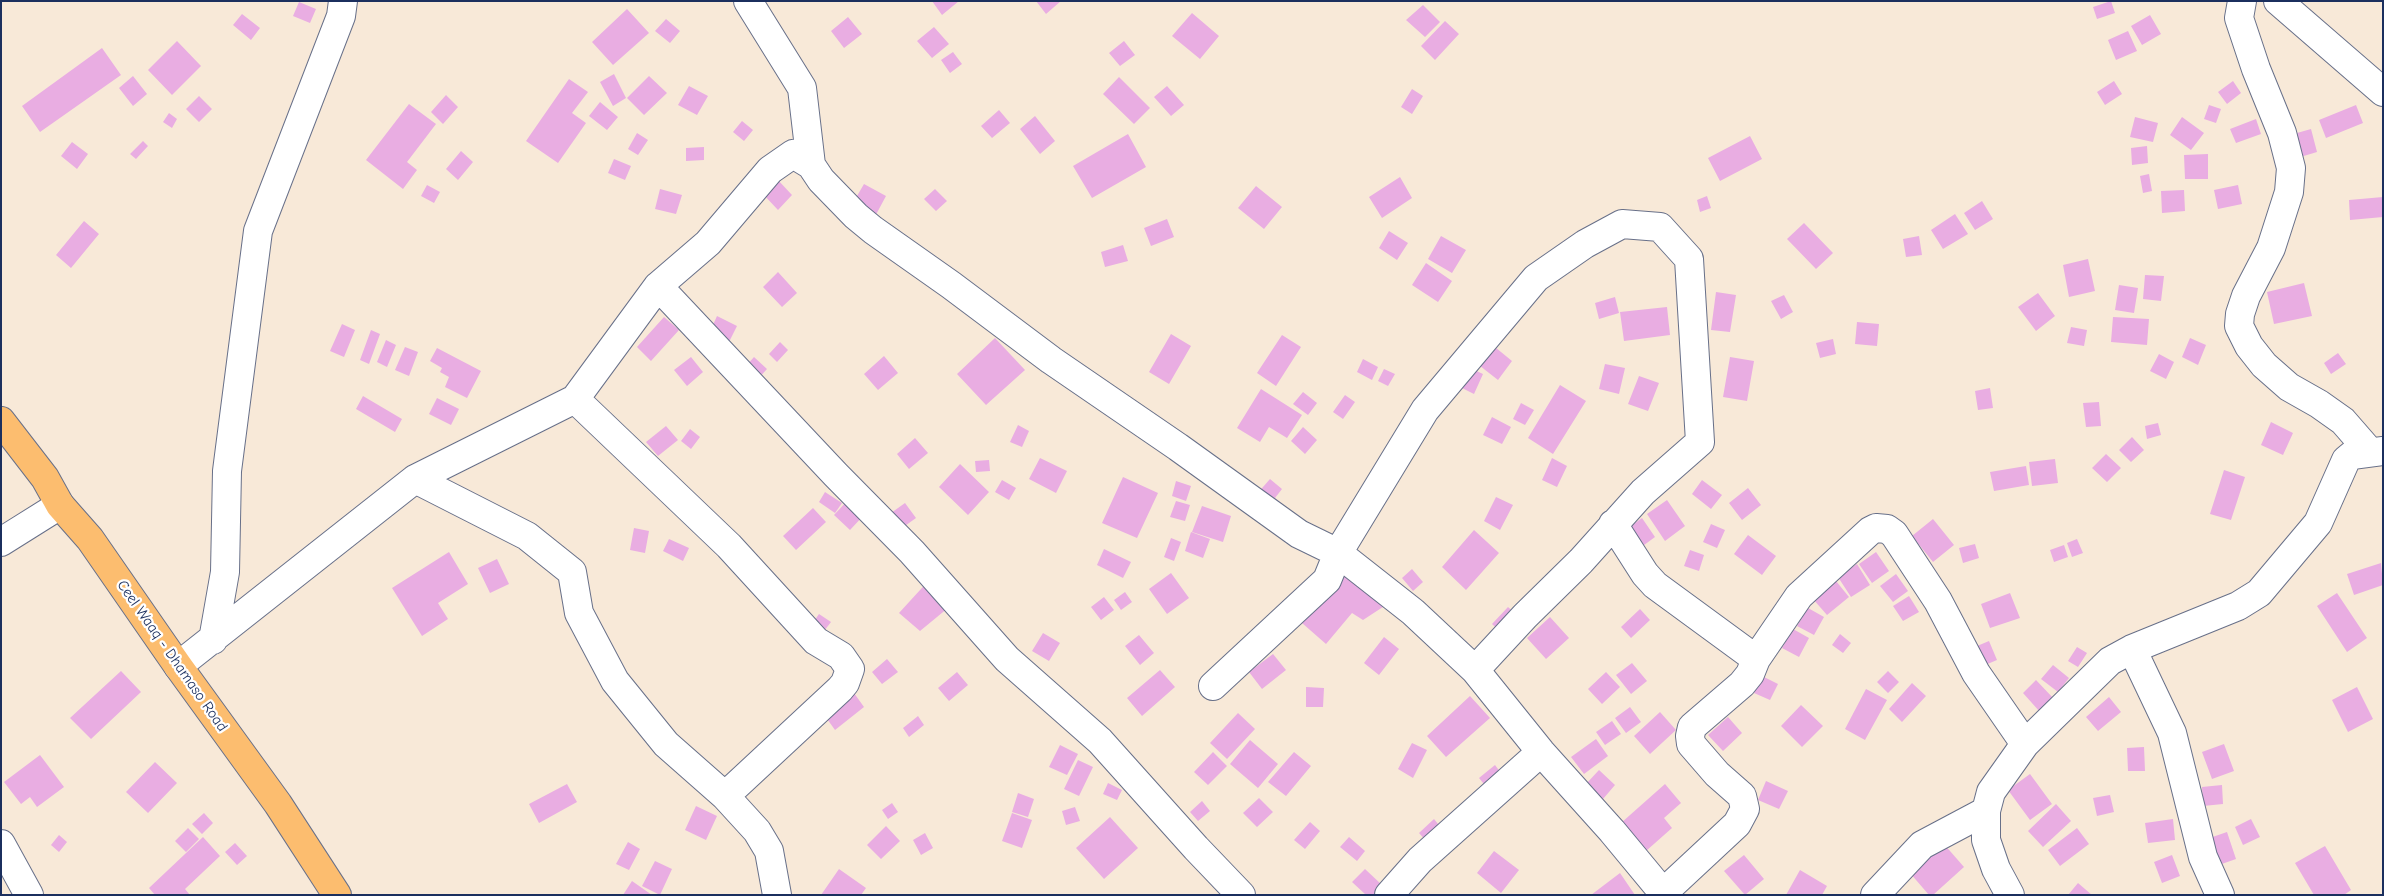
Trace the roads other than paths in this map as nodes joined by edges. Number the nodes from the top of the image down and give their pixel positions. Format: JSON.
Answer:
{"nodes":[{"id":1,"x":343,"y":1,"type":"edge"},
{"id":2,"x":748,"y":1,"type":"edge"},
{"id":3,"x":2242,"y":1,"type":"edge"},
{"id":4,"x":2278,"y":1,"type":"edge"},
{"id":5,"x":2383,"y":92,"type":"edge"},
{"id":6,"x":811,"y":165,"type":"junction"},
{"id":7,"x":658,"y":286,"type":"junction"},
{"id":8,"x":575,"y":400,"type":"junction"},
{"id":9,"x":1,"y":421,"type":"edge"},
{"id":10,"x":2376,"y":452,"type":"edge"},
{"id":11,"x":415,"y":479,"type":"junction"},
{"id":12,"x":60,"y":505,"type":"junction"},
{"id":13,"x":1613,"y":524,"type":"junction"},
{"id":14,"x":1,"y":542,"type":"edge"},
{"id":15,"x":1338,"y":553,"type":"junction"},
{"id":16,"x":213,"y":640,"type":"junction"},
{"id":17,"x":2132,"y":649,"type":"junction"},
{"id":18,"x":1756,"y":659,"type":"junction"},
{"id":19,"x":178,"y":666,"type":"junction"},
{"id":20,"x":1476,"y":670,"type":"junction"},
{"id":21,"x":1213,"y":686,"type":"dead end"},
{"id":22,"x":2025,"y":744,"type":"junction"},
{"id":23,"x":1541,"y":752,"type":"junction"},
{"id":24,"x":725,"y":796,"type":"junction"},
{"id":25,"x":1986,"y":811,"type":"junction"},
{"id":26,"x":1,"y":844,"type":"edge"},
{"id":27,"x":1664,"y":894,"type":"edge"},
{"id":28,"x":29,"y":895,"type":"edge"},
{"id":29,"x":337,"y":895,"type":"edge"},
{"id":30,"x":777,"y":895,"type":"edge"},
{"id":31,"x":1241,"y":895,"type":"edge"},
{"id":32,"x":1389,"y":895,"type":"edge"},
{"id":33,"x":1875,"y":895,"type":"edge"},
{"id":34,"x":2010,"y":895,"type":"edge"},
{"id":35,"x":2220,"y":895,"type":"edge"}],
"edges":[{"from":1,"to":16,"type":"street"},
{"from":2,"to":6,"type":"street"},
{"from":3,"to":10,"type":"street"},
{"from":4,"to":5,"type":"street"},
{"from":6,"to":7,"type":"street"},
{"from":6,"to":15,"type":"street"},
{"from":7,"to":8,"type":"street"},
{"from":7,"to":31,"type":"street"},
{"from":8,"to":11,"type":"street"},
{"from":8,"to":24,"type":"street"},
{"from":9,"to":12,"type":"main road","name":"Ceel Waaq - Dhamaso Road"},
{"from":10,"to":17,"type":"street"},
{"from":11,"to":16,"type":"street"},
{"from":11,"to":24,"type":"street"},
{"from":12,"to":14,"type":"street"},
{"from":12,"to":19,"type":"main road","name":"Ceel Waaq - Dhamaso Road"},
{"from":13,"to":15,"type":"street"},
{"from":13,"to":18,"type":"street"},
{"from":13,"to":20,"type":"street"},
{"from":15,"to":20,"type":"street"},
{"from":15,"to":21,"type":"street"},
{"from":16,"to":19,"type":"street"},
{"from":17,"to":22,"type":"street"},
{"from":17,"to":35,"type":"street"},
{"from":18,"to":22,"type":"street"},
{"from":18,"to":27,"type":"street"},
{"from":19,"to":29,"type":"main road","name":"Ceel Waaq - Dhamaso Road"},
{"from":20,"to":23,"type":"street"},
{"from":22,"to":25,"type":"street"},
{"from":23,"to":27,"type":"street"},
{"from":23,"to":32,"type":"street"},
{"from":24,"to":30,"type":"street"},
{"from":25,"to":33,"type":"street"},
{"from":25,"to":34,"type":"street"},
{"from":26,"to":28,"type":"street"}]}
